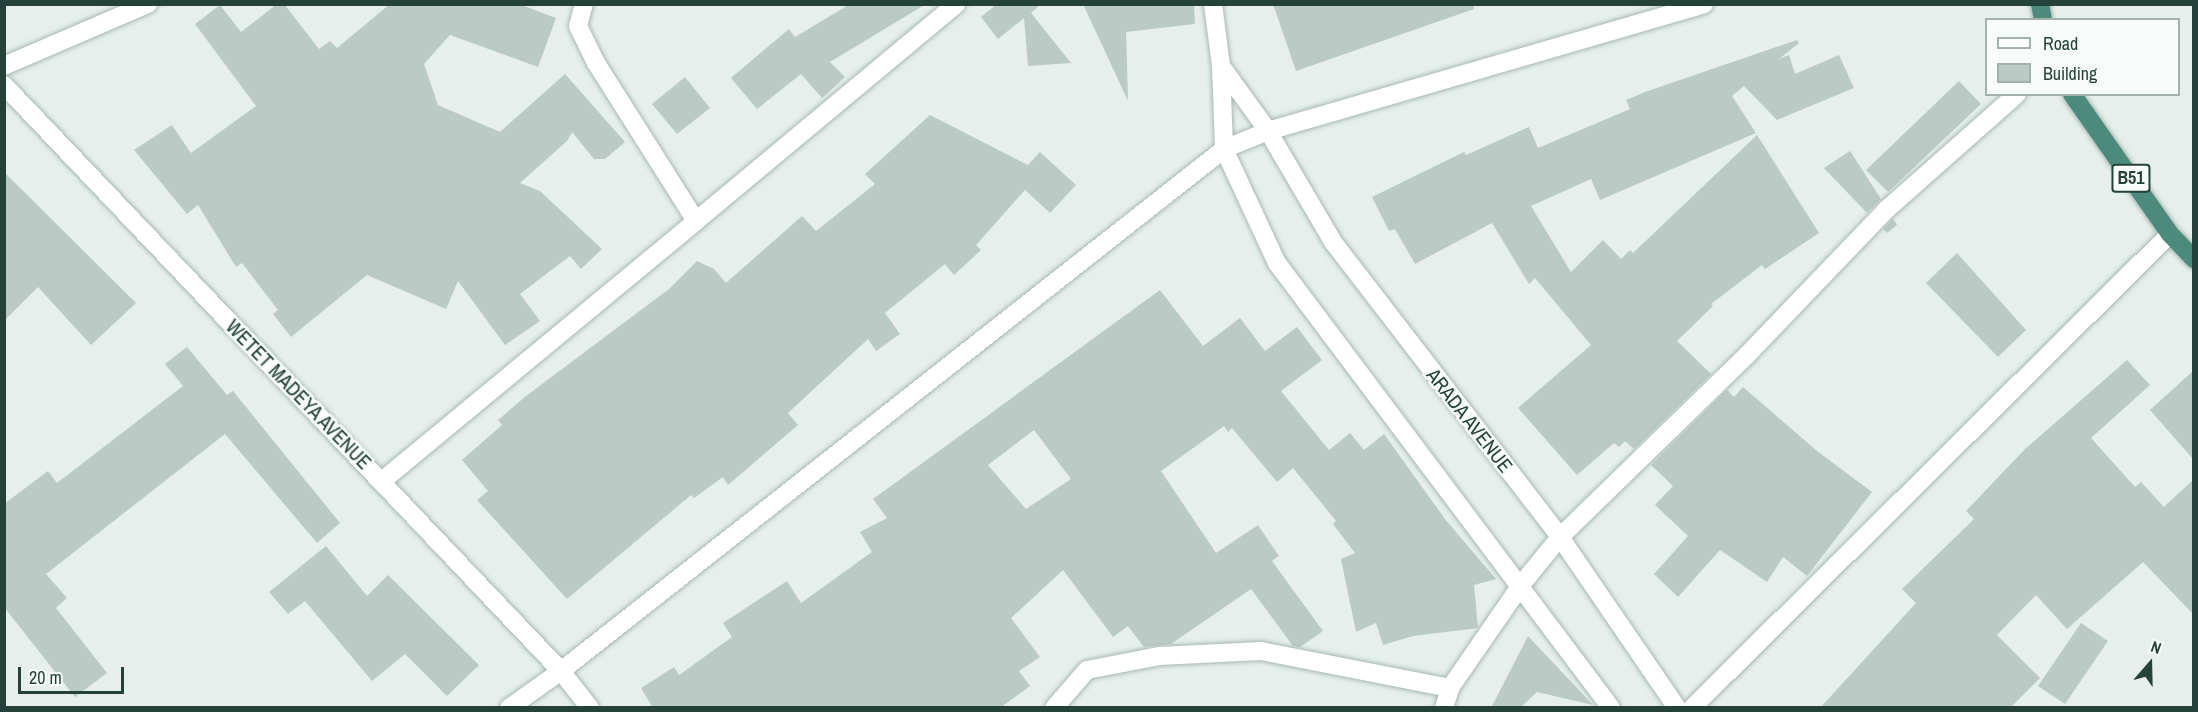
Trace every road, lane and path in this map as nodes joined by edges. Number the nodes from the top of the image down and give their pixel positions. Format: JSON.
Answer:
{"nodes":[{"id":1,"x":148,"y":4,"type":"edge"},
{"id":2,"x":584,"y":4,"type":"edge"},
{"id":3,"x":956,"y":4,"type":"edge"},
{"id":4,"x":1213,"y":4,"type":"edge"},
{"id":5,"x":1704,"y":4,"type":"edge"},
{"id":6,"x":4,"y":66,"type":"edge"},
{"id":7,"x":1221,"y":66,"type":"junction"},
{"id":8,"x":4,"y":84,"type":"edge"},
{"id":9,"x":2015,"y":96,"type":"edge"},
{"id":10,"x":2073,"y":96,"type":"edge"},
{"id":11,"x":1268,"y":131,"type":"junction"},
{"id":12,"x":1224,"y":149,"type":"junction"},
{"id":13,"x":696,"y":222,"type":"junction"},
{"id":14,"x":2170,"y":234,"type":"junction"},
{"id":15,"x":2193,"y":259,"type":"edge"},
{"id":16,"x":382,"y":481,"type":"junction"},
{"id":17,"x":1560,"y":537,"type":"junction"},
{"id":18,"x":1521,"y":585,"type":"junction"},
{"id":19,"x":561,"y":670,"type":"junction"},
{"id":20,"x":1450,"y":688,"type":"junction"},
{"id":21,"x":509,"y":708,"type":"edge"},
{"id":22,"x":590,"y":708,"type":"edge"},
{"id":23,"x":1054,"y":708,"type":"edge"},
{"id":24,"x":1444,"y":708,"type":"edge"},
{"id":25,"x":1611,"y":708,"type":"edge"},
{"id":26,"x":1677,"y":708,"type":"edge"},
{"id":27,"x":1692,"y":708,"type":"edge"}],
"edges":[{"from":1,"to":6,"type":"main road"},
{"from":2,"to":13,"type":"main road"},
{"from":3,"to":13,"type":"main road"},
{"from":4,"to":7,"type":"main road"},
{"from":5,"to":11,"type":"main road"},
{"from":7,"to":11,"type":"main road","name":"ARADA AVENUE"},
{"from":7,"to":12,"type":"main road"},
{"from":8,"to":16,"type":"main road","name":"WETET MADEYA AVENUE"},
{"from":9,"to":17,"type":"main road"},
{"from":10,"to":14,"type":"highway","number":"B51"},
{"from":11,"to":12,"type":"main road"},
{"from":11,"to":17,"type":"main road","name":"ARADA AVENUE"},
{"from":12,"to":18,"type":"main road"},
{"from":12,"to":19,"type":"main road"},
{"from":13,"to":16,"type":"main road"},
{"from":14,"to":15,"type":"highway","number":"B51"},
{"from":14,"to":27,"type":"main road"},
{"from":16,"to":19,"type":"main road","name":"WETET MADEYA AVENUE"},
{"from":17,"to":18,"type":"main road"},
{"from":17,"to":26,"type":"main road","name":"ARADA AVENUE"},
{"from":18,"to":20,"type":"main road"},
{"from":18,"to":25,"type":"main road"},
{"from":19,"to":21,"type":"main road"},
{"from":19,"to":22,"type":"main road","name":"WETET MADEYA AVENUE"},
{"from":20,"to":23,"type":"main road"},
{"from":20,"to":24,"type":"main road"}]}
